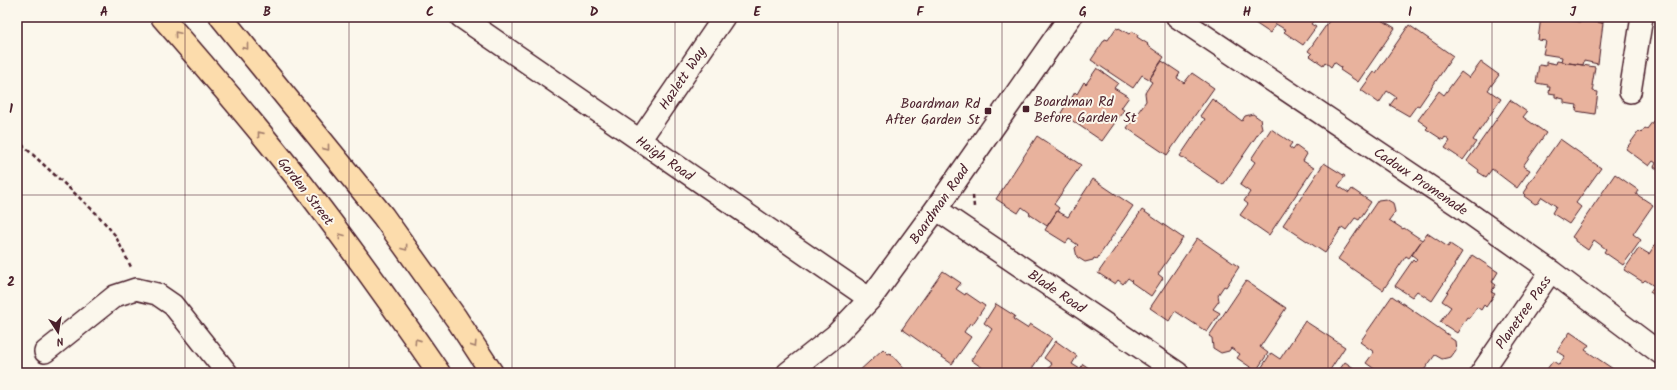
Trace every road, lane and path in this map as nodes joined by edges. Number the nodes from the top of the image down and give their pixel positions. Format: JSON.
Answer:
{"nodes":[{"id":1,"x":162,"y":17,"type":"edge"},
{"id":2,"x":221,"y":17,"type":"edge"},
{"id":3,"x":461,"y":17,"type":"edge"},
{"id":4,"x":724,"y":17,"type":"edge"},
{"id":5,"x":1070,"y":17,"type":"edge"},
{"id":6,"x":1177,"y":17,"type":"edge"},
{"id":7,"x":1642,"y":17,"type":"edge"},
{"id":8,"x":1630,"y":92,"type":"dead end"},
{"id":9,"x":17,"y":140,"type":"edge"},
{"id":10,"x":640,"y":140,"type":"junction"},
{"id":11,"x":936,"y":209,"type":"junction"},
{"id":12,"x":1551,"y":271,"type":"junction"},
{"id":13,"x":136,"y":289,"type":"junction"},
{"id":14,"x":870,"y":299,"type":"junction"},
{"id":15,"x":45,"y":352,"type":"dead end"},
{"id":16,"x":1660,"y":353,"type":"edge"},
{"id":17,"x":227,"y":373,"type":"edge"},
{"id":18,"x":439,"y":373,"type":"edge"},
{"id":19,"x":492,"y":373,"type":"edge"},
{"id":20,"x":788,"y":373,"type":"edge"},
{"id":21,"x":1178,"y":373,"type":"edge"},
{"id":22,"x":1481,"y":373,"type":"edge"}],
"edges":[{"from":18,"to":1,"type":"main road","name":"Garden Street","one_way":true},
{"from":2,"to":19,"type":"main road","one_way":true},
{"from":3,"to":10,"type":"street","name":"Haigh Road"},
{"from":4,"to":10,"type":"street","name":"Hazlett Way"},
{"from":5,"to":11,"type":"street","name":"Boardman Road"},
{"from":6,"to":12,"type":"street","name":"Cadoux Promenade"},
{"from":7,"to":8,"type":"street"},
{"from":9,"to":13,"type":"path"},
{"from":10,"to":14,"type":"street","name":"Haigh Road"},
{"from":11,"to":14,"type":"street","name":"Boardman Road"},
{"from":11,"to":21,"type":"street","name":"Blade Road"},
{"from":12,"to":16,"type":"street","name":"Cadoux Promenade"},
{"from":12,"to":22,"type":"street","name":"Planetree Pass"},
{"from":13,"to":15,"type":"street"},
{"from":13,"to":17,"type":"street"},
{"from":14,"to":20,"type":"street","name":"Boardman Road"}]}
